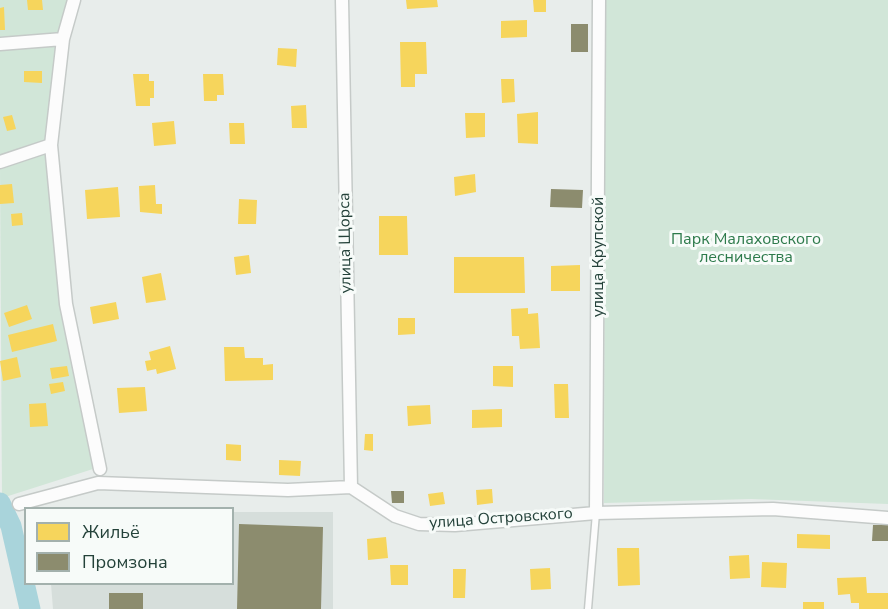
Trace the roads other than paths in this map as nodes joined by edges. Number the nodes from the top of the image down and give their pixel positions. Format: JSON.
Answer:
{"nodes":[{"id":1,"x":74,"y":0,"type":"edge"},
{"id":2,"x":342,"y":0,"type":"edge"},
{"id":3,"x":599,"y":0,"type":"edge"},
{"id":4,"x":63,"y":39,"type":"junction"},
{"id":5,"x":0,"y":44,"type":"edge"},
{"id":6,"x":51,"y":145,"type":"junction"},
{"id":7,"x":0,"y":162,"type":"edge"},
{"id":8,"x":100,"y":468,"type":"dead end"},
{"id":9,"x":351,"y":487,"type":"junction"},
{"id":10,"x":20,"y":504,"type":"dead end"},
{"id":11,"x":596,"y":513,"type":"junction"},
{"id":12,"x":888,"y":518,"type":"edge"},
{"id":13,"x":588,"y":609,"type":"edge"}],
"edges":[{"from":1,"to":4,"type":"street"},
{"from":2,"to":9,"type":"street","name":"улица Щорса"},
{"from":3,"to":11,"type":"street","name":"улица Крупской"},
{"from":4,"to":5,"type":"street"},
{"from":4,"to":6,"type":"street"},
{"from":6,"to":7,"type":"street"},
{"from":6,"to":8,"type":"street"},
{"from":9,"to":10,"type":"street"},
{"from":9,"to":11,"type":"street","name":"улица Островского"},
{"from":11,"to":12,"type":"street","name":"улица Островского"},
{"from":11,"to":13,"type":"lane"}]}
